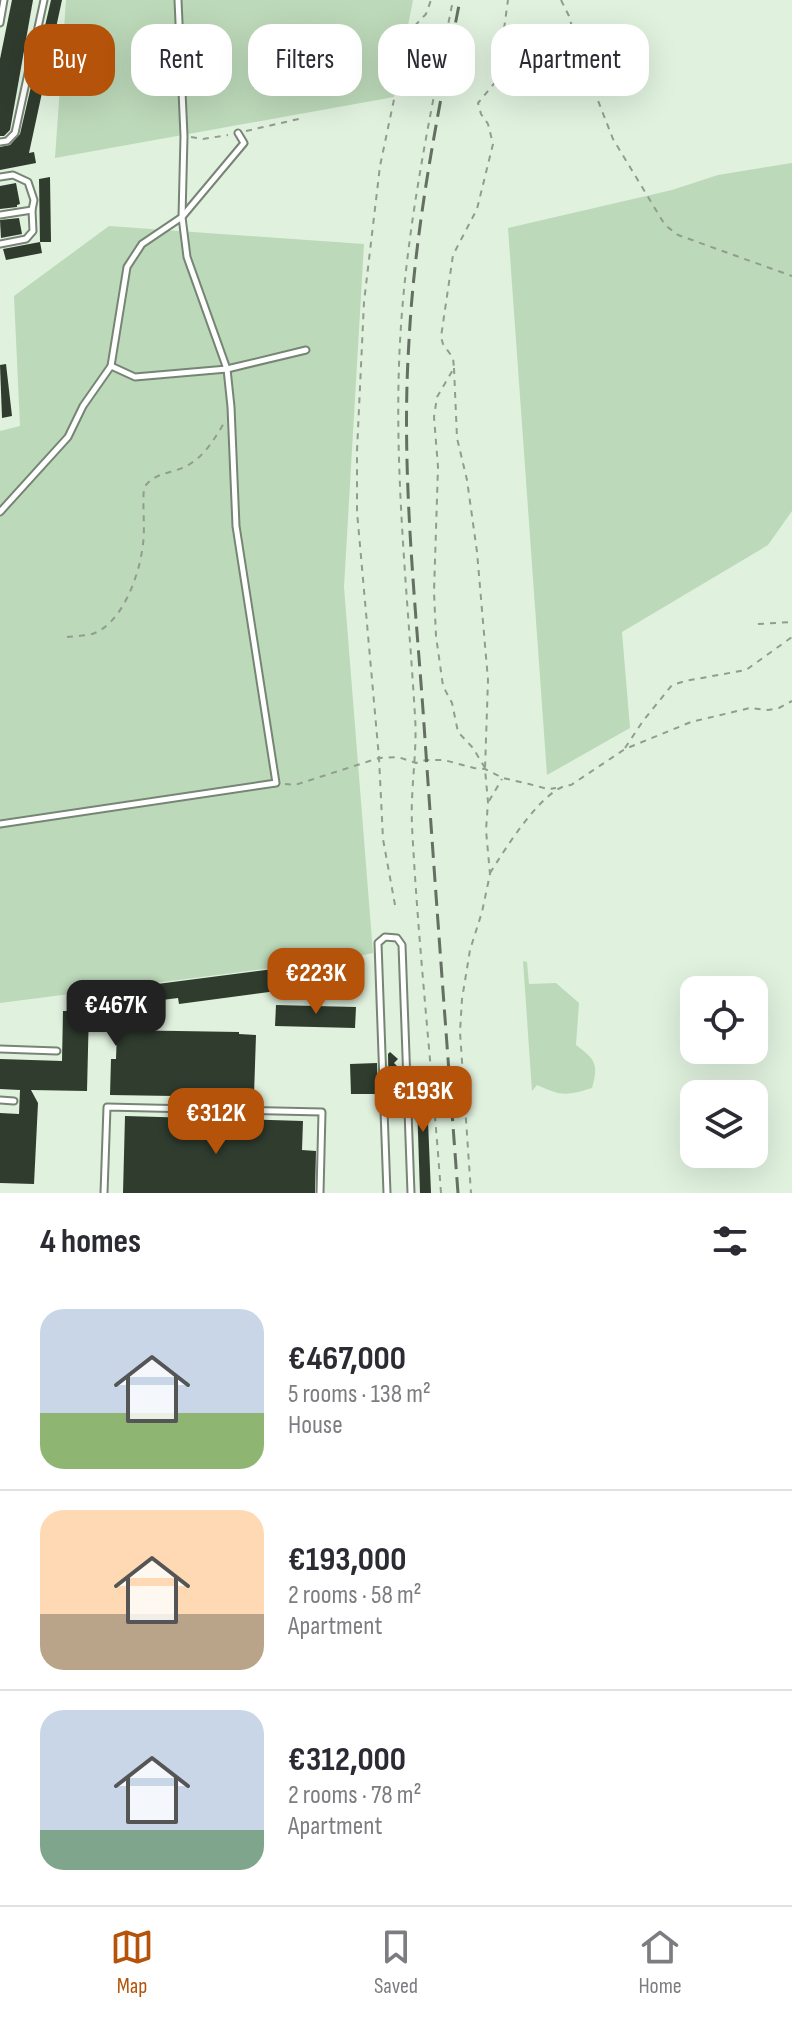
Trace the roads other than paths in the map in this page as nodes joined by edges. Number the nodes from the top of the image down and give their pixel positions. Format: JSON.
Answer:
{"nodes":[{"id":1,"x":4,"y":0,"type":"edge"},
{"id":2,"x":44,"y":0,"type":"edge"},
{"id":3,"x":178,"y":0,"type":"edge"},
{"id":4,"x":0,"y":23,"type":"edge"},
{"id":5,"x":238,"y":133,"type":"dead end"},
{"id":6,"x":0,"y":142,"type":"edge"},
{"id":7,"x":0,"y":177,"type":"edge"},
{"id":8,"x":32,"y":210,"type":"junction"},
{"id":9,"x":0,"y":215,"type":"edge"},
{"id":10,"x":182,"y":217,"type":"junction"},
{"id":11,"x":0,"y":244,"type":"edge"},
{"id":12,"x":306,"y":350,"type":"dead end"},
{"id":13,"x":111,"y":366,"type":"junction"},
{"id":14,"x":227,"y":369,"type":"junction"},
{"id":15,"x":0,"y":512,"type":"edge"},
{"id":16,"x":0,"y":824,"type":"edge"},
{"id":17,"x":0,"y":1049,"type":"edge"},
{"id":18,"x":57,"y":1051,"type":"dead end"},
{"id":19,"x":0,"y":1100,"type":"edge"},
{"id":20,"x":14,"y":1101,"type":"dead end"},
{"id":21,"x":104,"y":1193,"type":"edge"},
{"id":22,"x":320,"y":1193,"type":"edge"},
{"id":23,"x":387,"y":1193,"type":"edge"},
{"id":24,"x":411,"y":1193,"type":"edge"}],
"edges":[{"from":1,"to":4,"type":"lane"},
{"from":2,"to":6,"type":"lane"},
{"from":3,"to":10,"type":"lane"},
{"from":5,"to":10,"type":"lane"},
{"from":7,"to":8,"type":"lane"},
{"from":8,"to":9,"type":"lane"},
{"from":8,"to":11,"type":"lane"},
{"from":10,"to":13,"type":"lane"},
{"from":10,"to":14,"type":"lane"},
{"from":12,"to":14,"type":"lane"},
{"from":13,"to":14,"type":"lane"},
{"from":13,"to":15,"type":"lane"},
{"from":14,"to":16,"type":"lane"},
{"from":17,"to":18,"type":"lane"},
{"from":19,"to":20,"type":"lane"},
{"from":21,"to":22,"type":"lane"},
{"from":23,"to":24,"type":"lane"}]}
